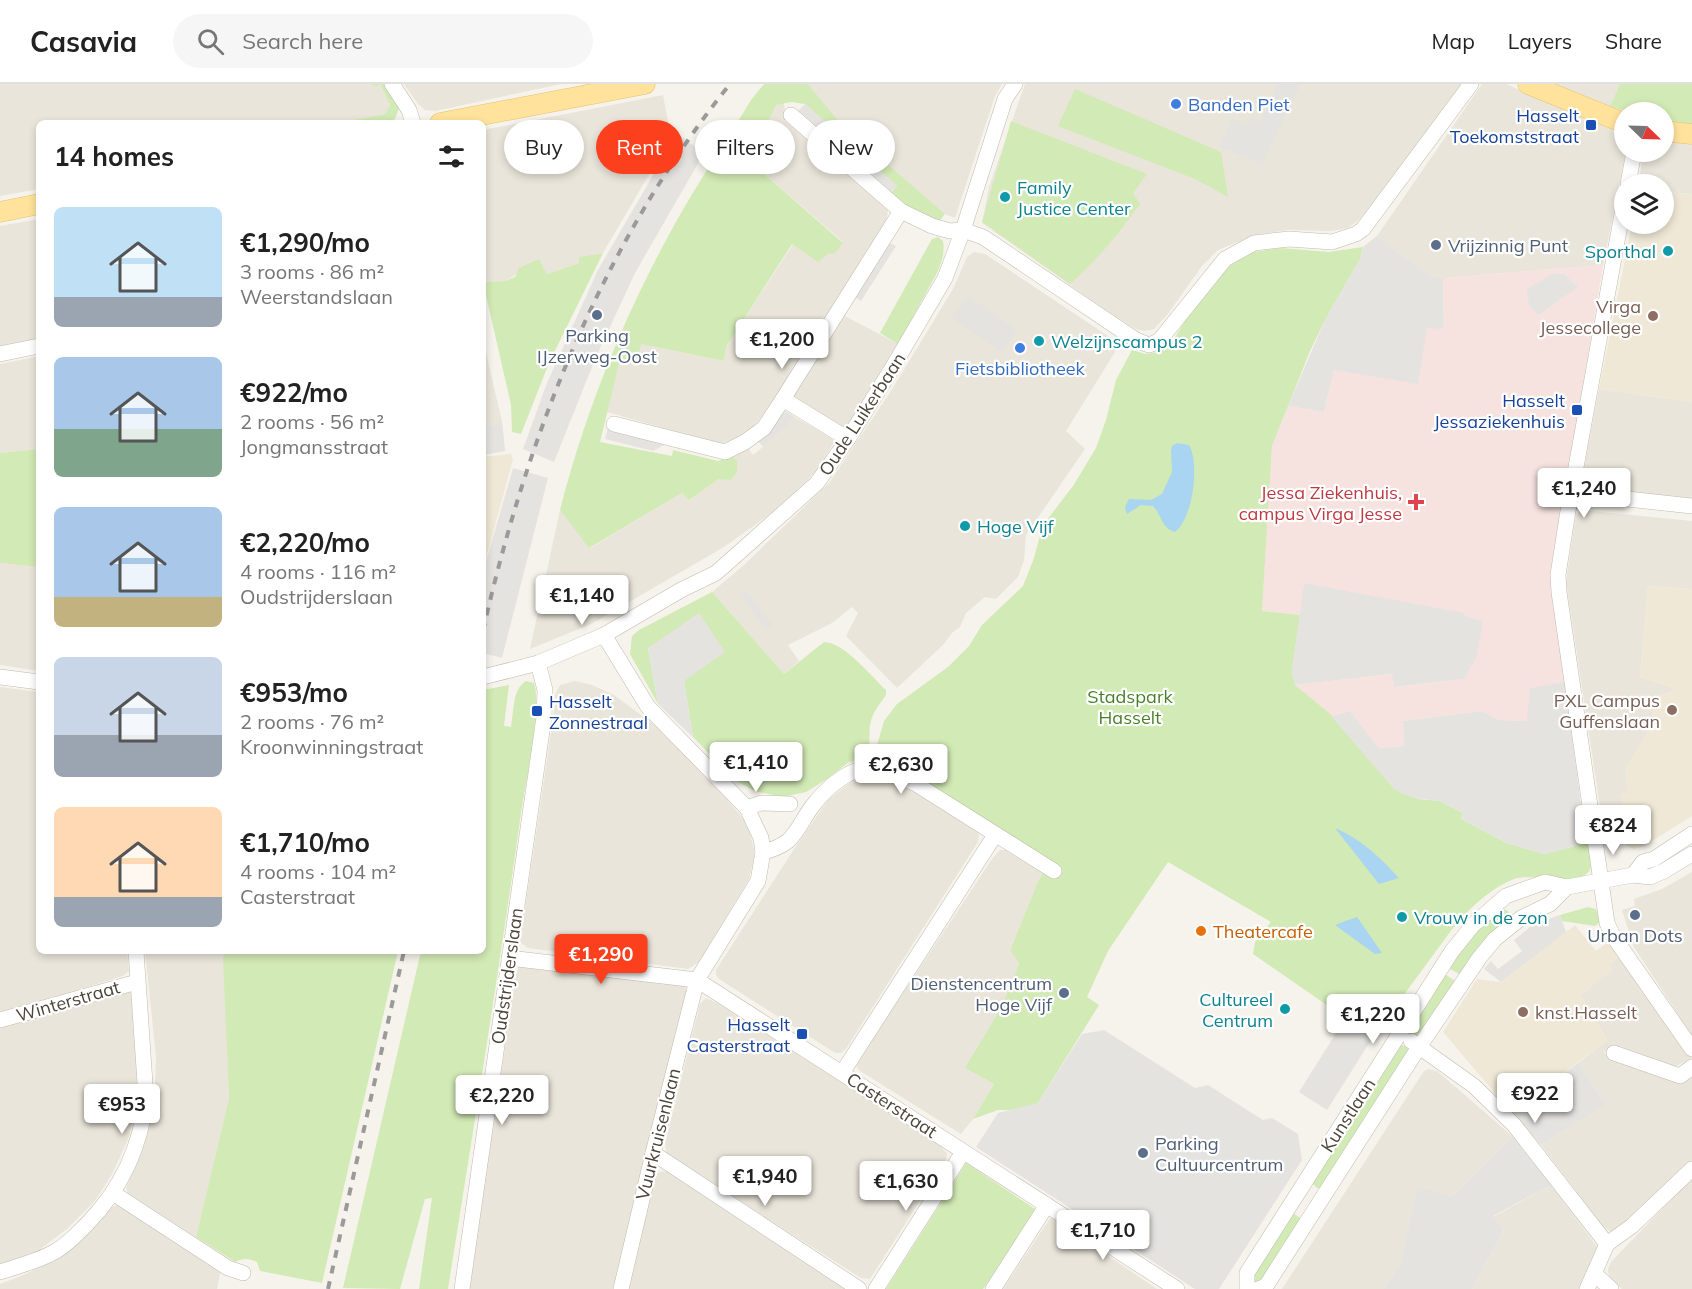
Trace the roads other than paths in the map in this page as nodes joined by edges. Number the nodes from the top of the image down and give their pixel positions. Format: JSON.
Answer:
{"nodes":[{"id":1,"x":392,"y":84,"type":"edge"},
{"id":2,"x":645,"y":84,"type":"edge"},
{"id":3,"x":1015,"y":84,"type":"edge"},
{"id":4,"x":1471,"y":84,"type":"edge"},
{"id":5,"x":1528,"y":84,"type":"edge"},
{"id":6,"x":791,"y":115,"type":"dead end"},
{"id":7,"x":1614,"y":119,"type":"edge"},
{"id":8,"x":412,"y":120,"type":"edge"},
{"id":9,"x":456,"y":120,"type":"edge"},
{"id":10,"x":1674,"y":132,"type":"edge"},
{"id":11,"x":1692,"y":134,"type":"edge"},
{"id":12,"x":36,"y":205,"type":"edge"},
{"id":13,"x":901,"y":211,"type":"junction"},
{"id":14,"x":0,"y":212,"type":"edge"},
{"id":15,"x":963,"y":230,"type":"junction"},
{"id":16,"x":1618,"y":234,"type":"edge"},
{"id":17,"x":36,"y":347,"type":"edge"},
{"id":18,"x":0,"y":354,"type":"edge"},
{"id":19,"x":783,"y":399,"type":"junction"},
{"id":20,"x":614,"y":424,"type":"dead end"},
{"id":21,"x":848,"y":439,"type":"junction"},
{"id":22,"x":1572,"y":493,"type":"junction"},
{"id":23,"x":1692,"y":506,"type":"edge"},
{"id":24,"x":604,"y":635,"type":"junction"},
{"id":25,"x":538,"y":663,"type":"junction"},
{"id":26,"x":486,"y":676,"type":"edge"},
{"id":27,"x":0,"y":677,"type":"edge"},
{"id":28,"x":36,"y":682,"type":"edge"},
{"id":29,"x":790,"y":804,"type":"dead end"},
{"id":30,"x":747,"y":808,"type":"junction"},
{"id":31,"x":1692,"y":834,"type":"edge"},
{"id":32,"x":995,"y":835,"type":"junction"},
{"id":33,"x":762,"y":852,"type":"junction"},
{"id":34,"x":1692,"y":854,"type":"edge"},
{"id":35,"x":1054,"y":872,"type":"dead end"},
{"id":36,"x":1633,"y":875,"type":"junction"},
{"id":37,"x":1601,"y":881,"type":"junction"},
{"id":38,"x":1567,"y":887,"type":"junction"},
{"id":39,"x":1506,"y":896,"type":"junction"},
{"id":40,"x":1521,"y":918,"type":"junction"},
{"id":41,"x":136,"y":954,"type":"edge"},
{"id":42,"x":509,"y":958,"type":"junction"},
{"id":43,"x":697,"y":980,"type":"junction"},
{"id":44,"x":137,"y":982,"type":"junction"},
{"id":45,"x":0,"y":1020,"type":"edge"},
{"id":46,"x":1400,"y":1034,"type":"junction"},
{"id":47,"x":1419,"y":1047,"type":"junction"},
{"id":48,"x":1692,"y":1049,"type":"edge"},
{"id":49,"x":1614,"y":1053,"type":"dead end"},
{"id":50,"x":1692,"y":1067,"type":"edge"},
{"id":51,"x":842,"y":1073,"type":"junction"},
{"id":52,"x":963,"y":1152,"type":"junction"},
{"id":53,"x":653,"y":1153,"type":"junction"},
{"id":54,"x":1692,"y":1169,"type":"edge"},
{"id":55,"x":1302,"y":1186,"type":"junction"},
{"id":56,"x":113,"y":1193,"type":"junction"},
{"id":57,"x":1323,"y":1200,"type":"junction"},
{"id":58,"x":1047,"y":1205,"type":"junction"},
{"id":59,"x":1607,"y":1244,"type":"junction"},
{"id":60,"x":0,"y":1272,"type":"edge"},
{"id":61,"x":243,"y":1274,"type":"dead end"},
{"id":62,"x":1595,"y":1274,"type":"junction"},
{"id":63,"x":462,"y":1289,"type":"edge"},
{"id":64,"x":621,"y":1289,"type":"edge"},
{"id":65,"x":859,"y":1289,"type":"edge"},
{"id":66,"x":876,"y":1289,"type":"edge"},
{"id":67,"x":993,"y":1289,"type":"edge"},
{"id":68,"x":1178,"y":1289,"type":"edge"},
{"id":69,"x":1247,"y":1289,"type":"edge"},
{"id":70,"x":1258,"y":1289,"type":"edge"},
{"id":71,"x":1587,"y":1289,"type":"edge"},
{"id":72,"x":1611,"y":1289,"type":"edge"}],
"edges":[{"from":1,"to":8,"type":"street"},
{"from":2,"to":9,"type":"main road"},
{"from":3,"to":15,"type":"street","name":"Oude Luikerbaan"},
{"from":4,"to":15,"type":"street"},
{"from":5,"to":7,"type":"main road"},
{"from":6,"to":13,"type":"street"},
{"from":10,"to":11,"type":"main road"},
{"from":12,"to":14,"type":"main road"},
{"from":13,"to":15,"type":"street"},
{"from":13,"to":19,"type":"street"},
{"from":15,"to":21,"type":"street","name":"Oude Luikerbaan"},
{"from":16,"to":22,"type":"street"},
{"from":17,"to":18,"type":"street"},
{"from":19,"to":20,"type":"street"},
{"from":19,"to":21,"type":"street"},
{"from":21,"to":24,"type":"street","name":"Oude Luikerbaan"},
{"from":22,"to":23,"type":"street"},
{"from":22,"to":37,"type":"street"},
{"from":24,"to":25,"type":"street","name":"Oude Luikerbaan"},
{"from":24,"to":30,"type":"street"},
{"from":25,"to":26,"type":"street","name":"Oude Luikerbaan"},
{"from":25,"to":42,"type":"street","name":"Oudstrijderslaan"},
{"from":27,"to":28,"type":"street"},
{"from":29,"to":30,"type":"street"},
{"from":30,"to":33,"type":"street"},
{"from":31,"to":36,"type":"street","name":"Kunstlaan"},
{"from":32,"to":33,"type":"street"},
{"from":32,"to":35,"type":"street"},
{"from":32,"to":51,"type":"street"},
{"from":33,"to":43,"type":"street","name":"Vuurkruisenlaan"},
{"from":34,"to":36,"type":"street","name":"Kunstlaan"},
{"from":36,"to":37,"type":"street","name":"Kunstlaan"},
{"from":37,"to":38,"type":"street","name":"Kunstlaan"},
{"from":37,"to":48,"type":"street"},
{"from":38,"to":39,"type":"street","name":"Kunstlaan"},
{"from":38,"to":40,"type":"street","name":"Kunstlaan"},
{"from":39,"to":40,"type":"street"},
{"from":39,"to":46,"type":"street","name":"Kunstlaan"},
{"from":40,"to":47,"type":"street","name":"Kunstlaan"},
{"from":41,"to":44,"type":"street"},
{"from":42,"to":43,"type":"street"},
{"from":42,"to":63,"type":"street","name":"Oudstrijderslaan"},
{"from":43,"to":51,"type":"street","name":"Casterstraat"},
{"from":43,"to":53,"type":"street","name":"Vuurkruisenlaan"},
{"from":44,"to":45,"type":"street","name":"Winterstraat"},
{"from":44,"to":56,"type":"street"},
{"from":46,"to":47,"type":"street"},
{"from":46,"to":55,"type":"street","name":"Kunstlaan"},
{"from":47,"to":57,"type":"street","name":"Kunstlaan"},
{"from":47,"to":59,"type":"street"},
{"from":49,"to":50,"type":"street"},
{"from":51,"to":52,"type":"street","name":"Casterstraat"},
{"from":52,"to":58,"type":"street","name":"Casterstraat"},
{"from":52,"to":66,"type":"street"},
{"from":53,"to":64,"type":"street","name":"Vuurkruisenlaan"},
{"from":53,"to":65,"type":"street"},
{"from":54,"to":59,"type":"street"},
{"from":55,"to":57,"type":"street"},
{"from":55,"to":69,"type":"street","name":"Kunstlaan"},
{"from":56,"to":60,"type":"street"},
{"from":56,"to":61,"type":"street"},
{"from":57,"to":70,"type":"street","name":"Kunstlaan"},
{"from":58,"to":67,"type":"street"},
{"from":58,"to":68,"type":"street","name":"Casterstraat"},
{"from":59,"to":62,"type":"street"},
{"from":62,"to":71,"type":"street"},
{"from":62,"to":72,"type":"street"}]}
